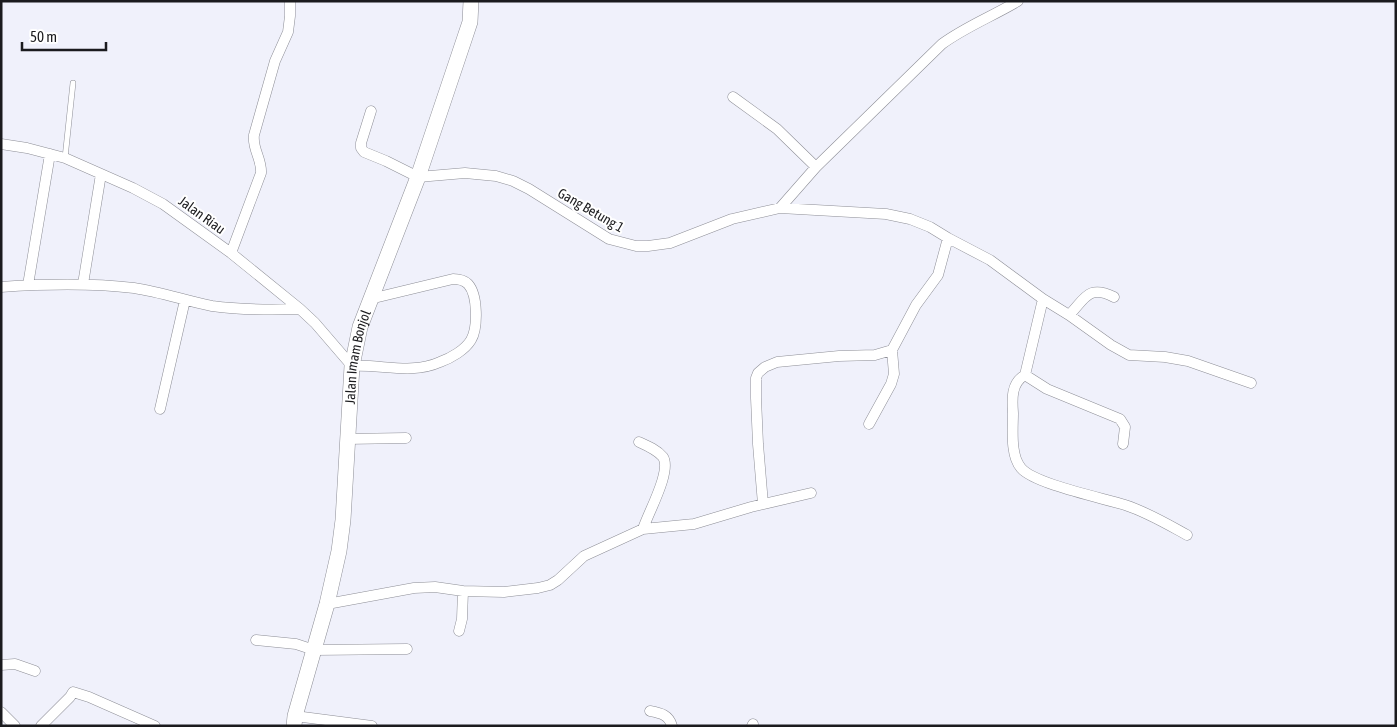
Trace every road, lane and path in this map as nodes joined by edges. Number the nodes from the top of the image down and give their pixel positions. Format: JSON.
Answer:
{"nodes":[{"id":1,"x":290,"y":1,"type":"edge"},
{"id":2,"x":471,"y":1,"type":"edge"},
{"id":3,"x":1018,"y":1,"type":"edge"},
{"id":4,"x":73,"y":83,"type":"dead end"},
{"id":5,"x":733,"y":97,"type":"dead end"},
{"id":6,"x":371,"y":111,"type":"dead end"},
{"id":7,"x":1,"y":144,"type":"edge"},
{"id":8,"x":50,"y":154,"type":"junction"},
{"id":9,"x":65,"y":158,"type":"junction"},
{"id":10,"x":816,"y":167,"type":"junction"},
{"id":11,"x":100,"y":174,"type":"junction"},
{"id":12,"x":418,"y":177,"type":"junction"},
{"id":13,"x":780,"y":208,"type":"junction"},
{"id":14,"x":948,"y":238,"type":"junction"},
{"id":15,"x":231,"y":253,"type":"junction"},
{"id":16,"x":83,"y":284,"type":"junction"},
{"id":17,"x":28,"y":285,"type":"junction"},
{"id":18,"x":1,"y":287,"type":"edge"},
{"id":19,"x":1114,"y":297,"type":"dead end"},
{"id":20,"x":370,"y":299,"type":"junction"},
{"id":21,"x":1043,"y":299,"type":"junction"},
{"id":22,"x":185,"y":300,"type":"junction"},
{"id":23,"x":300,"y":309,"type":"junction"},
{"id":24,"x":1069,"y":315,"type":"junction"},
{"id":25,"x":892,"y":350,"type":"junction"},
{"id":26,"x":352,"y":366,"type":"junction"},
{"id":27,"x":1025,"y":375,"type":"junction"},
{"id":28,"x":1251,"y":383,"type":"dead end"},
{"id":29,"x":160,"y":409,"type":"dead end"},
{"id":30,"x":869,"y":424,"type":"dead end"},
{"id":31,"x":406,"y":438,"type":"dead end"},
{"id":32,"x":346,"y":439,"type":"junction"},
{"id":33,"x":640,"y":442,"type":"dead end"},
{"id":34,"x":1123,"y":444,"type":"dead end"},
{"id":35,"x":810,"y":493,"type":"dead end"},
{"id":36,"x":763,"y":504,"type":"junction"},
{"id":37,"x":643,"y":529,"type":"junction"},
{"id":38,"x":1188,"y":535,"type":"dead end"},
{"id":39,"x":463,"y":591,"type":"junction"},
{"id":40,"x":327,"y":604,"type":"junction"},
{"id":41,"x":459,"y":631,"type":"dead end"},
{"id":42,"x":256,"y":640,"type":"dead end"},
{"id":43,"x":407,"y":649,"type":"dead end"},
{"id":44,"x":314,"y":650,"type":"junction"},
{"id":45,"x":1,"y":666,"type":"edge"},
{"id":46,"x":35,"y":671,"type":"dead end"},
{"id":47,"x":650,"y":711,"type":"dead end"},
{"id":48,"x":1,"y":712,"type":"edge"},
{"id":49,"x":295,"y":721,"type":"edge"},
{"id":50,"x":15,"y":726,"type":"edge"},
{"id":51,"x":41,"y":726,"type":"edge"},
{"id":52,"x":155,"y":726,"type":"edge"},
{"id":53,"x":372,"y":726,"type":"edge"},
{"id":54,"x":672,"y":726,"type":"edge"}],
"edges":[{"from":1,"to":15,"type":"street"},
{"from":2,"to":12,"type":"main road","name":"Jalan Imam Bonjol"},
{"from":3,"to":10,"type":"street"},
{"from":4,"to":9,"type":"lane"},
{"from":5,"to":10,"type":"street"},
{"from":6,"to":12,"type":"street"},
{"from":7,"to":8,"type":"street","name":"Jalan Riau"},
{"from":8,"to":9,"type":"street","name":"Jalan Riau"},
{"from":8,"to":17,"type":"street"},
{"from":9,"to":11,"type":"street","name":"Jalan Riau"},
{"from":10,"to":13,"type":"street"},
{"from":11,"to":15,"type":"street","name":"Jalan Riau"},
{"from":11,"to":16,"type":"street"},
{"from":12,"to":13,"type":"street","name":"Gang Betung 1"},
{"from":12,"to":20,"type":"main road","name":"Jalan Imam Bonjol"},
{"from":13,"to":14,"type":"street","name":"Gang Betung 1"},
{"from":14,"to":21,"type":"street","name":"Gang Betung 1"},
{"from":14,"to":25,"type":"street"},
{"from":15,"to":23,"type":"street","name":"Jalan Riau"},
{"from":16,"to":17,"type":"street"},
{"from":16,"to":22,"type":"street"},
{"from":17,"to":18,"type":"street"},
{"from":19,"to":24,"type":"street"},
{"from":20,"to":26,"type":"main road","name":"Jalan Imam Bonjol"},
{"from":20,"to":26,"type":"street"},
{"from":21,"to":24,"type":"street","name":"Gang Betung 1"},
{"from":21,"to":27,"type":"street"},
{"from":22,"to":23,"type":"street"},
{"from":22,"to":29,"type":"street"},
{"from":23,"to":26,"type":"street","name":"Jalan Riau"},
{"from":24,"to":28,"type":"street","name":"Gang Betung 1"},
{"from":25,"to":30,"type":"street"},
{"from":25,"to":36,"type":"street"},
{"from":26,"to":32,"type":"main road","name":"Jalan Imam Bonjol"},
{"from":27,"to":34,"type":"street"},
{"from":27,"to":38,"type":"street"},
{"from":31,"to":32,"type":"street"},
{"from":32,"to":40,"type":"main road","name":"Jalan Imam Bonjol"},
{"from":33,"to":37,"type":"street"},
{"from":35,"to":36,"type":"street"},
{"from":36,"to":37,"type":"street"},
{"from":37,"to":39,"type":"street"},
{"from":39,"to":40,"type":"street"},
{"from":39,"to":41,"type":"street"},
{"from":40,"to":44,"type":"main road","name":"Jalan Imam Bonjol"},
{"from":42,"to":44,"type":"street"},
{"from":43,"to":44,"type":"street"},
{"from":44,"to":49,"type":"main road","name":"Jalan Imam Bonjol"},
{"from":45,"to":46,"type":"street"},
{"from":47,"to":54,"type":"street"},
{"from":48,"to":50,"type":"street"},
{"from":49,"to":53,"type":"street"},
{"from":51,"to":52,"type":"street"}]}
